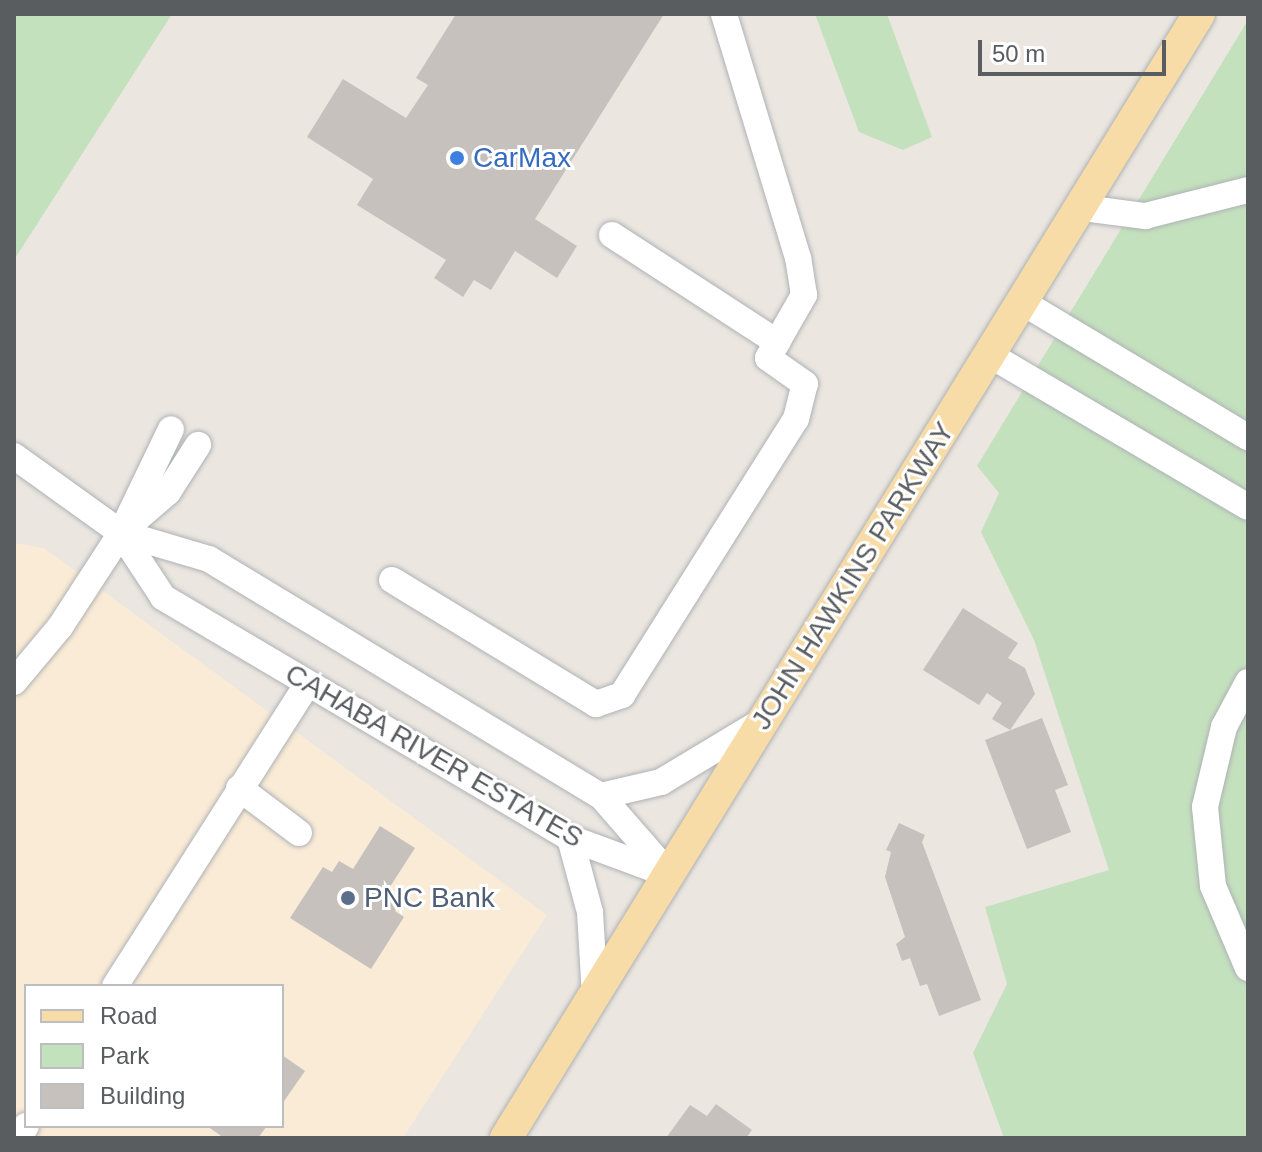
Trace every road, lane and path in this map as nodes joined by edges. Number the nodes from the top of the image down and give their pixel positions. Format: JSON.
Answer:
{"nodes":[{"id":1,"x":724,"y":14,"type":"edge"},
{"id":2,"x":1199,"y":14,"type":"edge"},
{"id":3,"x":1248,"y":171,"type":"edge"},
{"id":4,"x":1241,"y":192,"type":"edge"},
{"id":5,"x":1083,"y":208,"type":"junction"},
{"id":6,"x":612,"y":235,"type":"dead end"},
{"id":7,"x":1022,"y":302,"type":"junction"},
{"id":8,"x":777,"y":342,"type":"junction"},
{"id":9,"x":990,"y":355,"type":"junction"},
{"id":10,"x":171,"y":429,"type":"dead end"},
{"id":11,"x":1248,"y":437,"type":"edge"},
{"id":12,"x":198,"y":445,"type":"dead end"},
{"id":13,"x":14,"y":456,"type":"edge"},
{"id":14,"x":1248,"y":507,"type":"edge"},
{"id":15,"x":121,"y":533,"type":"junction"},
{"id":16,"x":392,"y":580,"type":"dead end"},
{"id":17,"x":14,"y":682,"type":"edge"},
{"id":18,"x":1248,"y":682,"type":"edge"},
{"id":19,"x":307,"y":685,"type":"junction"},
{"id":20,"x":762,"y":721,"type":"junction"},
{"id":21,"x":239,"y":788,"type":"junction"},
{"id":22,"x":601,"y":796,"type":"junction"},
{"id":23,"x":299,"y":833,"type":"dead end"},
{"id":24,"x":570,"y":838,"type":"junction"},
{"id":25,"x":670,"y":875,"type":"junction"},
{"id":26,"x":1248,"y":968,"type":"edge"},
{"id":27,"x":116,"y":984,"type":"edge"},
{"id":28,"x":595,"y":995,"type":"junction"},
{"id":29,"x":506,"y":1138,"type":"edge"}],
"edges":[{"from":1,"to":8,"type":"street"},
{"from":2,"to":5,"type":"main road","name":"JOHN HAWKINS PARKWAY"},
{"from":3,"to":4,"type":"street"},
{"from":4,"to":5,"type":"street"},
{"from":5,"to":7,"type":"main road","name":"JOHN HAWKINS PARKWAY"},
{"from":6,"to":8,"type":"street"},
{"from":7,"to":9,"type":"main road","name":"JOHN HAWKINS PARKWAY"},
{"from":7,"to":11,"type":"street"},
{"from":8,"to":16,"type":"street"},
{"from":9,"to":14,"type":"street"},
{"from":9,"to":20,"type":"main road","name":"JOHN HAWKINS PARKWAY"},
{"from":10,"to":15,"type":"street"},
{"from":12,"to":15,"type":"street"},
{"from":13,"to":15,"type":"street","name":"CAHABA RIVER ESTATES"},
{"from":15,"to":17,"type":"street"},
{"from":15,"to":19,"type":"street","name":"CAHABA RIVER ESTATES"},
{"from":15,"to":22,"type":"street","name":"CAHABA RIVER ESTATES"},
{"from":18,"to":26,"type":"street"},
{"from":19,"to":21,"type":"street"},
{"from":19,"to":24,"type":"street","name":"CAHABA RIVER ESTATES"},
{"from":20,"to":22,"type":"street"},
{"from":20,"to":25,"type":"main road","name":"JOHN HAWKINS PARKWAY"},
{"from":21,"to":23,"type":"street"},
{"from":21,"to":27,"type":"street"},
{"from":22,"to":25,"type":"street","name":"CAHABA RIVER ESTATES"},
{"from":24,"to":25,"type":"street","name":"CAHABA RIVER ESTATES"},
{"from":24,"to":28,"type":"street"},
{"from":25,"to":28,"type":"main road","name":"JOHN HAWKINS PARKWAY"},
{"from":28,"to":29,"type":"main road","name":"JOHN HAWKINS PARKWAY"}]}
